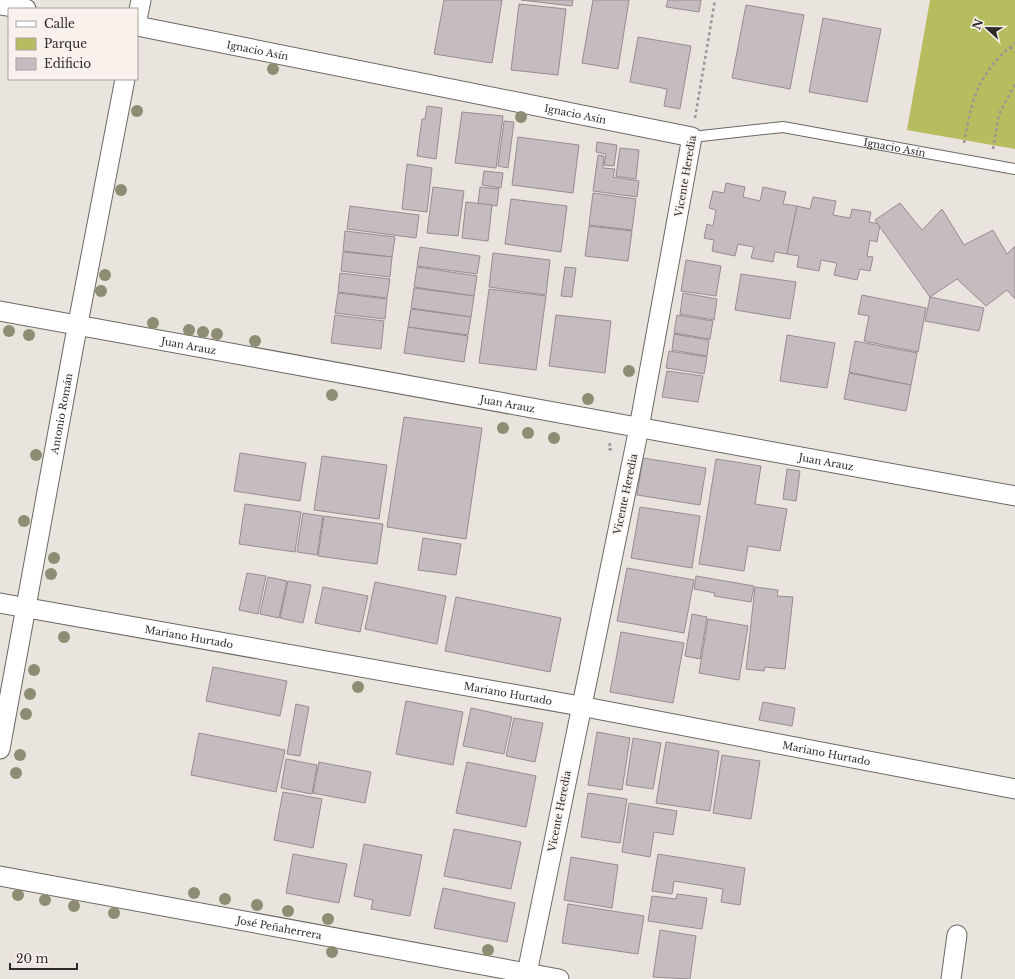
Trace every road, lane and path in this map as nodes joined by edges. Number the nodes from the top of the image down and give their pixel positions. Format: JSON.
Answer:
{"nodes":[{"id":1,"x":141,"y":0,"type":"edge"},
{"id":2,"x":715,"y":0,"type":"edge"},
{"id":3,"x":0,"y":5,"type":"edge"},
{"id":4,"x":20,"y":8,"type":"edge"},
{"id":5,"x":138,"y":15,"type":"edge"},
{"id":6,"x":138,"y":26,"type":"edge"},
{"id":7,"x":1015,"y":43,"type":"edge"},
{"id":8,"x":1010,"y":47,"type":"junction"},
{"id":9,"x":1015,"y":52,"type":"edge"},
{"id":10,"x":125,"y":80,"type":"edge"},
{"id":11,"x":1015,"y":84,"type":"edge"},
{"id":12,"x":692,"y":137,"type":"junction"},
{"id":13,"x":961,"y":159,"type":"junction"},
{"id":14,"x":990,"y":164,"type":"junction"},
{"id":15,"x":1015,"y":169,"type":"edge"},
{"id":16,"x":0,"y":311,"type":"edge"},
{"id":17,"x":78,"y":326,"type":"junction"},
{"id":18,"x":639,"y":428,"type":"junction"},
{"id":19,"x":1015,"y":496,"type":"edge"},
{"id":20,"x":0,"y":603,"type":"edge"},
{"id":21,"x":25,"y":607,"type":"junction"},
{"id":22,"x":580,"y":706,"type":"junction"},
{"id":23,"x":0,"y":749,"type":"edge"},
{"id":24,"x":1015,"y":789,"type":"edge"},
{"id":25,"x":0,"y":876,"type":"edge"},
{"id":26,"x":957,"y":936,"type":"dead end"},
{"id":27,"x":521,"y":976,"type":"edge"},
{"id":28,"x":559,"y":979,"type":"edge"},
{"id":29,"x":951,"y":979,"type":"edge"}],
"edges":[{"from":1,"to":5,"type":"street"},
{"from":2,"to":12,"type":"path","name":"Vicente Heredia"},
{"from":3,"to":4,"type":"street"},
{"from":6,"to":12,"type":"street","name":"Ignacio Asín"},
{"from":7,"to":8,"type":"path"},
{"from":8,"to":9,"type":"path"},
{"from":8,"to":13,"type":"path"},
{"from":10,"to":17,"type":"street","name":"Antonio Román"},
{"from":11,"to":14,"type":"path"},
{"from":12,"to":13,"type":"lane","name":"Ignacio Asín"},
{"from":12,"to":18,"type":"street","name":"Vicente Heredia"},
{"from":13,"to":14,"type":"lane","name":"Ignacio Asín"},
{"from":14,"to":15,"type":"lane","name":"Ignacio Asín"},
{"from":16,"to":17,"type":"street","name":"Juan Arauz"},
{"from":17,"to":18,"type":"street","name":"Juan Arauz"},
{"from":17,"to":21,"type":"street","name":"Antonio Román"},
{"from":18,"to":19,"type":"street","name":"Juan Arauz"},
{"from":18,"to":22,"type":"street","name":"Vicente Heredia"},
{"from":20,"to":21,"type":"street","name":"Mariano Hurtado"},
{"from":21,"to":22,"type":"street","name":"Mariano Hurtado"},
{"from":21,"to":23,"type":"street","name":"Antonio Román"},
{"from":22,"to":24,"type":"street","name":"Mariano Hurtado"},
{"from":22,"to":27,"type":"street","name":"Vicente Heredia"},
{"from":25,"to":27,"type":"street","name":"José Peñaherrera"},
{"from":26,"to":29,"type":"street"},
{"from":27,"to":28,"type":"street","name":"José Peñaherrera"}]}
